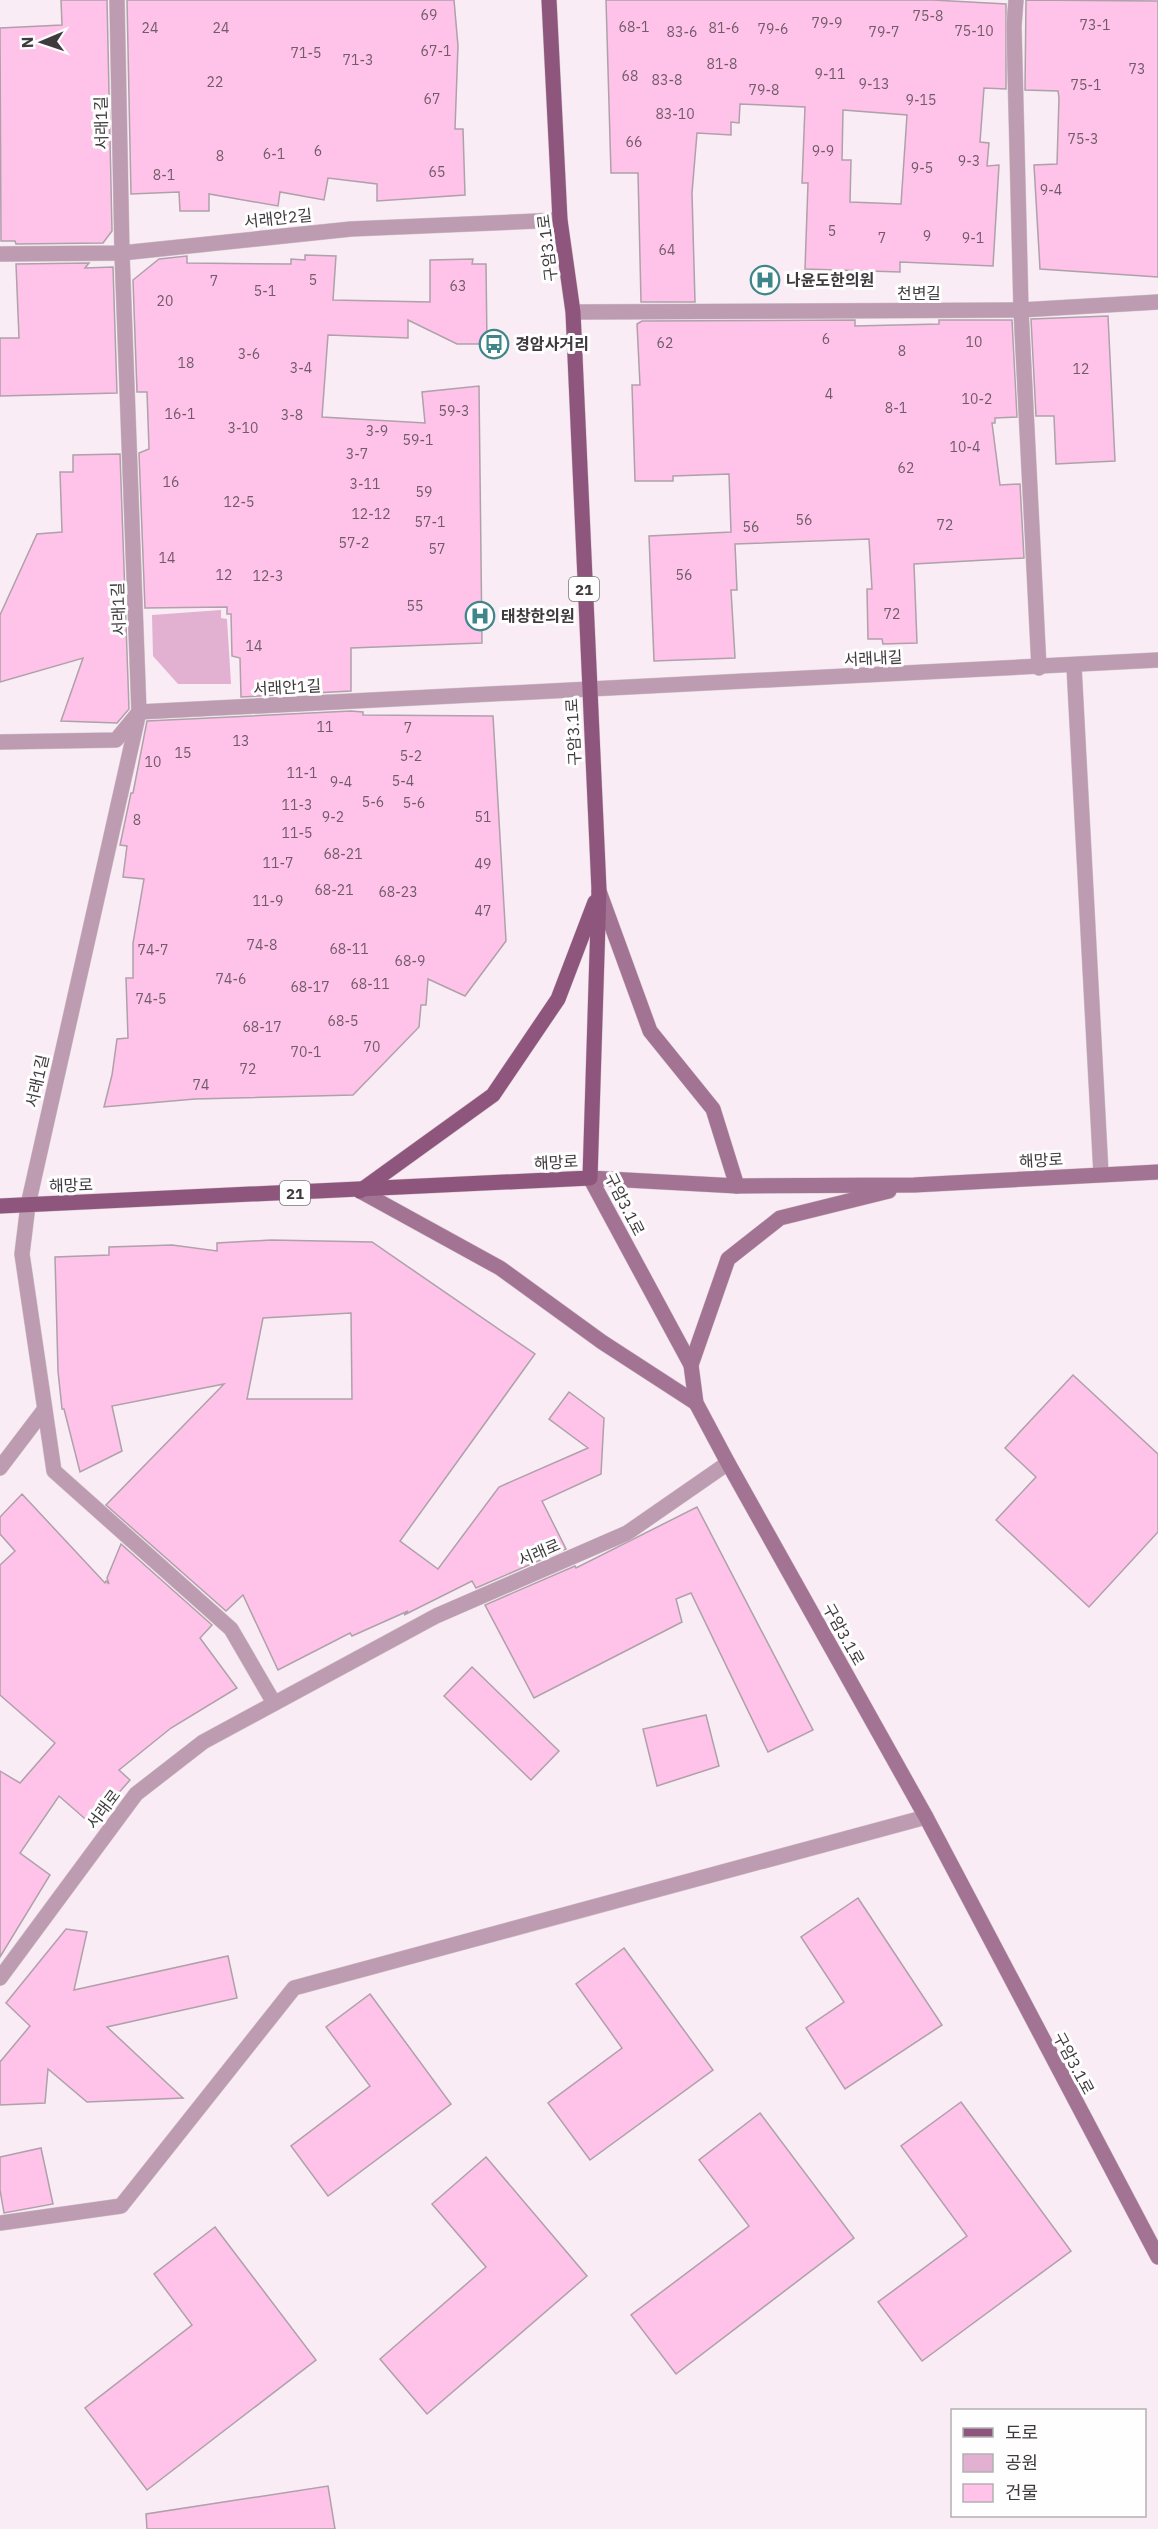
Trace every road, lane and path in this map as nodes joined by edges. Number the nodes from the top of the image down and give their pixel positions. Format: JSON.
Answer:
{"nodes":[{"id":1,"x":117,"y":0,"type":"edge"},
{"id":2,"x":549,"y":0,"type":"edge"},
{"id":3,"x":1016,"y":0,"type":"edge"},
{"id":4,"x":560,"y":220,"type":"junction"},
{"id":5,"x":122,"y":253,"type":"junction"},
{"id":6,"x":0,"y":254,"type":"edge"},
{"id":7,"x":1158,"y":302,"type":"edge"},
{"id":8,"x":1021,"y":310,"type":"junction"},
{"id":9,"x":573,"y":312,"type":"junction"},
{"id":10,"x":1158,"y":660,"type":"edge"},
{"id":11,"x":1074,"y":666,"type":"junction"},
{"id":12,"x":1039,"y":668,"type":"junction"},
{"id":13,"x":589,"y":689,"type":"junction"},
{"id":14,"x":139,"y":712,"type":"junction"},
{"id":15,"x":0,"y":742,"type":"edge"},
{"id":16,"x":599,"y":890,"type":"junction"},
{"id":17,"x":1158,"y":1172,"type":"edge"},
{"id":18,"x":1101,"y":1174,"type":"junction"},
{"id":19,"x":590,"y":1178,"type":"junction"},
{"id":20,"x":914,"y":1185,"type":"junction"},
{"id":21,"x":737,"y":1186,"type":"junction"},
{"id":22,"x":360,"y":1191,"type":"junction"},
{"id":23,"x":28,"y":1205,"type":"junction"},
{"id":24,"x":0,"y":1206,"type":"edge"},
{"id":25,"x":691,"y":1365,"type":"junction"},
{"id":26,"x":696,"y":1403,"type":"junction"},
{"id":27,"x":44,"y":1410,"type":"junction"},
{"id":28,"x":728,"y":1463,"type":"junction"},
{"id":29,"x":0,"y":1468,"type":"edge"},
{"id":30,"x":274,"y":1703,"type":"junction"},
{"id":31,"x":926,"y":1817,"type":"junction"},
{"id":32,"x":0,"y":1978,"type":"edge"},
{"id":33,"x":0,"y":2223,"type":"edge"},
{"id":34,"x":1158,"y":2257,"type":"edge"}],
"edges":[{"from":1,"to":5,"type":"street","name":"서래1길"},
{"from":2,"to":4,"type":"main road","name":"구암3.1로","number":"21"},
{"from":3,"to":8,"type":"street"},
{"from":4,"to":5,"type":"street","name":"서래안2길"},
{"from":4,"to":9,"type":"main road","name":"구암3.1로","number":"21"},
{"from":5,"to":6,"type":"street","name":"서래안2길"},
{"from":5,"to":14,"type":"street","name":"서래1길"},
{"from":7,"to":8,"type":"street","name":"천변길"},
{"from":8,"to":9,"type":"street","name":"천변길"},
{"from":8,"to":12,"type":"street"},
{"from":9,"to":13,"type":"main road","name":"구암3.1로","number":"21"},
{"from":10,"to":11,"type":"street","name":"서래내길"},
{"from":11,"to":12,"type":"street","name":"서래내길"},
{"from":11,"to":18,"type":"street"},
{"from":12,"to":13,"type":"street","name":"서래내길"},
{"from":13,"to":14,"type":"street","name":"서래안1길"},
{"from":13,"to":16,"type":"main road","name":"구암3.1로","number":"21"},
{"from":14,"to":15,"type":"street"},
{"from":14,"to":23,"type":"street","name":"서래1길"},
{"from":16,"to":19,"type":"main road","name":"구암3.1로","number":"21"},
{"from":16,"to":21,"type":"street"},
{"from":16,"to":22,"type":"main road"},
{"from":17,"to":18,"type":"street","name":"해망로"},
{"from":18,"to":20,"type":"street","name":"해망로"},
{"from":19,"to":21,"type":"street","name":"해망로"},
{"from":19,"to":22,"type":"main road","name":"해망로","number":"21"},
{"from":19,"to":25,"type":"street","name":"구암3.1로"},
{"from":20,"to":21,"type":"street","name":"해망로"},
{"from":20,"to":25,"type":"street"},
{"from":22,"to":23,"type":"main road","name":"해망로","number":"21"},
{"from":22,"to":26,"type":"street"},
{"from":23,"to":24,"type":"main road","name":"해망로","number":"21"},
{"from":23,"to":27,"type":"street","name":"해망로"},
{"from":25,"to":26,"type":"street","name":"구암3.1로"},
{"from":26,"to":28,"type":"street","name":"구암3.1로"},
{"from":27,"to":29,"type":"street"},
{"from":27,"to":30,"type":"street","name":"해망로"},
{"from":28,"to":30,"type":"street","name":"서래로"},
{"from":28,"to":31,"type":"street","name":"구암3.1로"},
{"from":30,"to":32,"type":"street","name":"서래로"},
{"from":31,"to":33,"type":"street"},
{"from":31,"to":34,"type":"street","name":"구암3.1로"}]}
